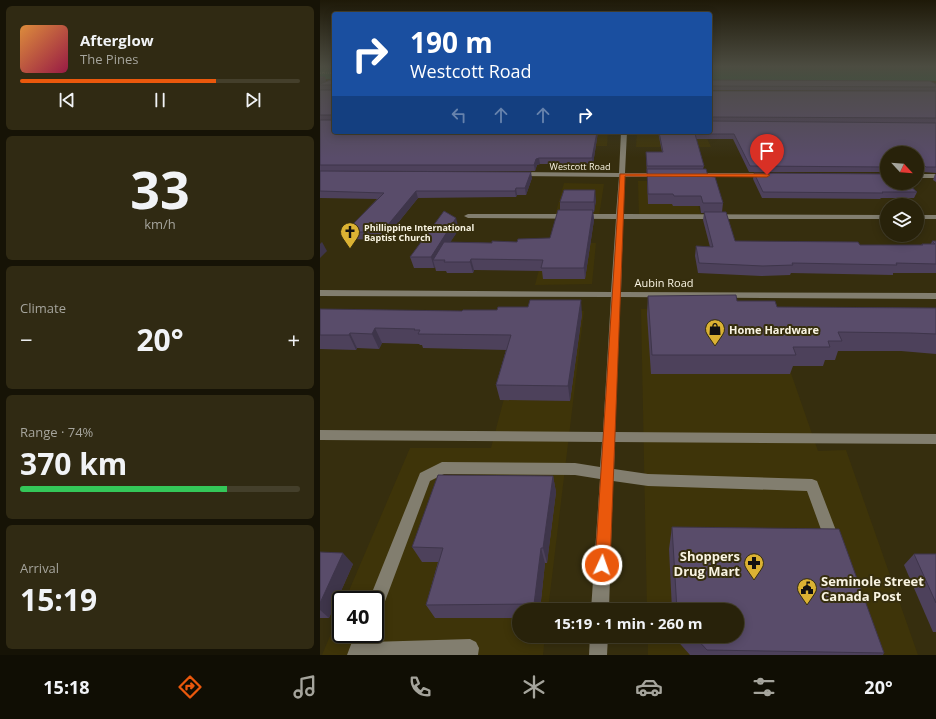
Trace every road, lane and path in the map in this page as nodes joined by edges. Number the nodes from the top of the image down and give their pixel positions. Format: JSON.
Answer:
{"nodes":[{"id":1,"x":624,"y":134,"type":"edge"},
{"id":2,"x":508,"y":174,"type":"edge"},
{"id":3,"x":622,"y":175,"type":"junction"},
{"id":4,"x":670,"y":175,"type":"edge"},
{"id":5,"x":686,"y":175,"type":"edge"},
{"id":6,"x":771,"y":175,"type":"edge"},
{"id":7,"x":924,"y":176,"type":"edge"},
{"id":8,"x":936,"y":176,"type":"edge"},
{"id":9,"x":468,"y":216,"type":"dead end"},
{"id":10,"x":620,"y":216,"type":"junction"},
{"id":11,"x":880,"y":217,"type":"edge"},
{"id":12,"x":924,"y":217,"type":"edge"},
{"id":13,"x":936,"y":217,"type":"edge"},
{"id":14,"x":320,"y":293,"type":"edge"},
{"id":15,"x":617,"y":294,"type":"junction"},
{"id":16,"x":936,"y":296,"type":"edge"},
{"id":17,"x":320,"y":435,"type":"edge"},
{"id":18,"x":609,"y":437,"type":"junction"},
{"id":19,"x":936,"y":440,"type":"edge"},
{"id":20,"x":606,"y":474,"type":"junction"},
{"id":21,"x":836,"y":552,"type":"edge"},
{"id":22,"x":381,"y":591,"type":"edge"},
{"id":23,"x":600,"y":603,"type":"edge"},
{"id":24,"x":360,"y":643,"type":"edge"},
{"id":25,"x":599,"y":643,"type":"edge"},
{"id":26,"x":356,"y":654,"type":"edge"},
{"id":27,"x":469,"y":655,"type":"edge"},
{"id":28,"x":598,"y":655,"type":"edge"}],
"edges":[{"from":1,"to":3,"type":"street"},
{"from":2,"to":3,"type":"street","name":"Westcott Road"},
{"from":3,"to":4,"type":"street","name":"Westcott Road"},
{"from":3,"to":10,"type":"street"},
{"from":5,"to":6,"type":"street"},
{"from":7,"to":8,"type":"street"},
{"from":9,"to":10,"type":"street"},
{"from":10,"to":11,"type":"street"},
{"from":10,"to":15,"type":"street"},
{"from":12,"to":13,"type":"street"},
{"from":14,"to":15,"type":"street","name":"Aubin Road"},
{"from":15,"to":16,"type":"street","name":"Aubin Road"},
{"from":15,"to":18,"type":"street"},
{"from":17,"to":18,"type":"street"},
{"from":18,"to":19,"type":"street"},
{"from":18,"to":20,"type":"street"},
{"from":20,"to":21,"type":"street"},
{"from":20,"to":22,"type":"street"},
{"from":20,"to":23,"type":"street"},
{"from":24,"to":26,"type":"street"},
{"from":25,"to":28,"type":"street"},
{"from":26,"to":27,"type":"street"}]}
